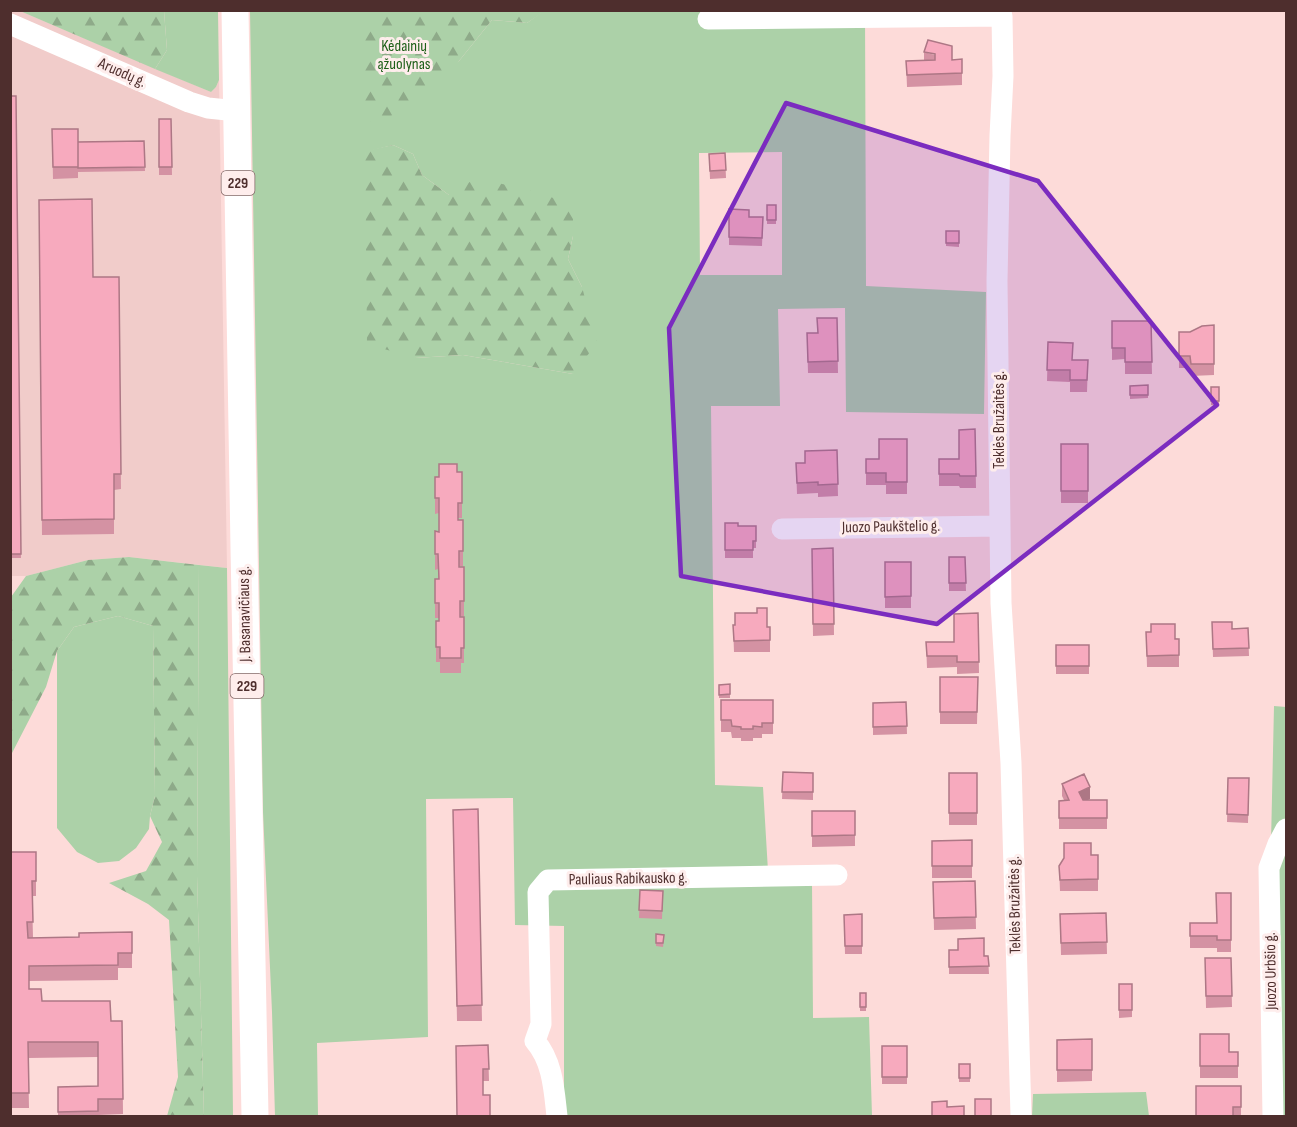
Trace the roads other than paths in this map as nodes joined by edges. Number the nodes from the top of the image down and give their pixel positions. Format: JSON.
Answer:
{"nodes":[{"id":1,"x":235,"y":10,"type":"edge"},
{"id":2,"x":708,"y":19,"type":"dead end"},
{"id":3,"x":10,"y":24,"type":"edge"},
{"id":4,"x":237,"y":111,"type":"junction"},
{"id":5,"x":1000,"y":526,"type":"junction"},
{"id":6,"x":782,"y":529,"type":"dead end"},
{"id":7,"x":1287,"y":829,"type":"edge"},
{"id":8,"x":837,"y":875,"type":"dead end"},
{"id":9,"x":255,"y":1116,"type":"edge"},
{"id":10,"x":557,"y":1116,"type":"edge"},
{"id":11,"x":1021,"y":1116,"type":"edge"},
{"id":12,"x":1273,"y":1116,"type":"edge"}],
"edges":[{"from":1,"to":4,"type":"main road","number":"229"},
{"from":2,"to":5,"type":"street","name":"Teklės Bružaitės g."},
{"from":3,"to":4,"type":"street","name":"Aruodų g."},
{"from":4,"to":9,"type":"main road","name":"J. Basanavičiaus g.","number":"229"},
{"from":5,"to":6,"type":"street","name":"Juozo Paukštelio g."},
{"from":5,"to":11,"type":"street","name":"Teklės Bružaitės g."},
{"from":7,"to":12,"type":"street","name":"Juozo Urbšio g."},
{"from":8,"to":10,"type":"street","name":"Pauliaus Rabikausko g."}]}
